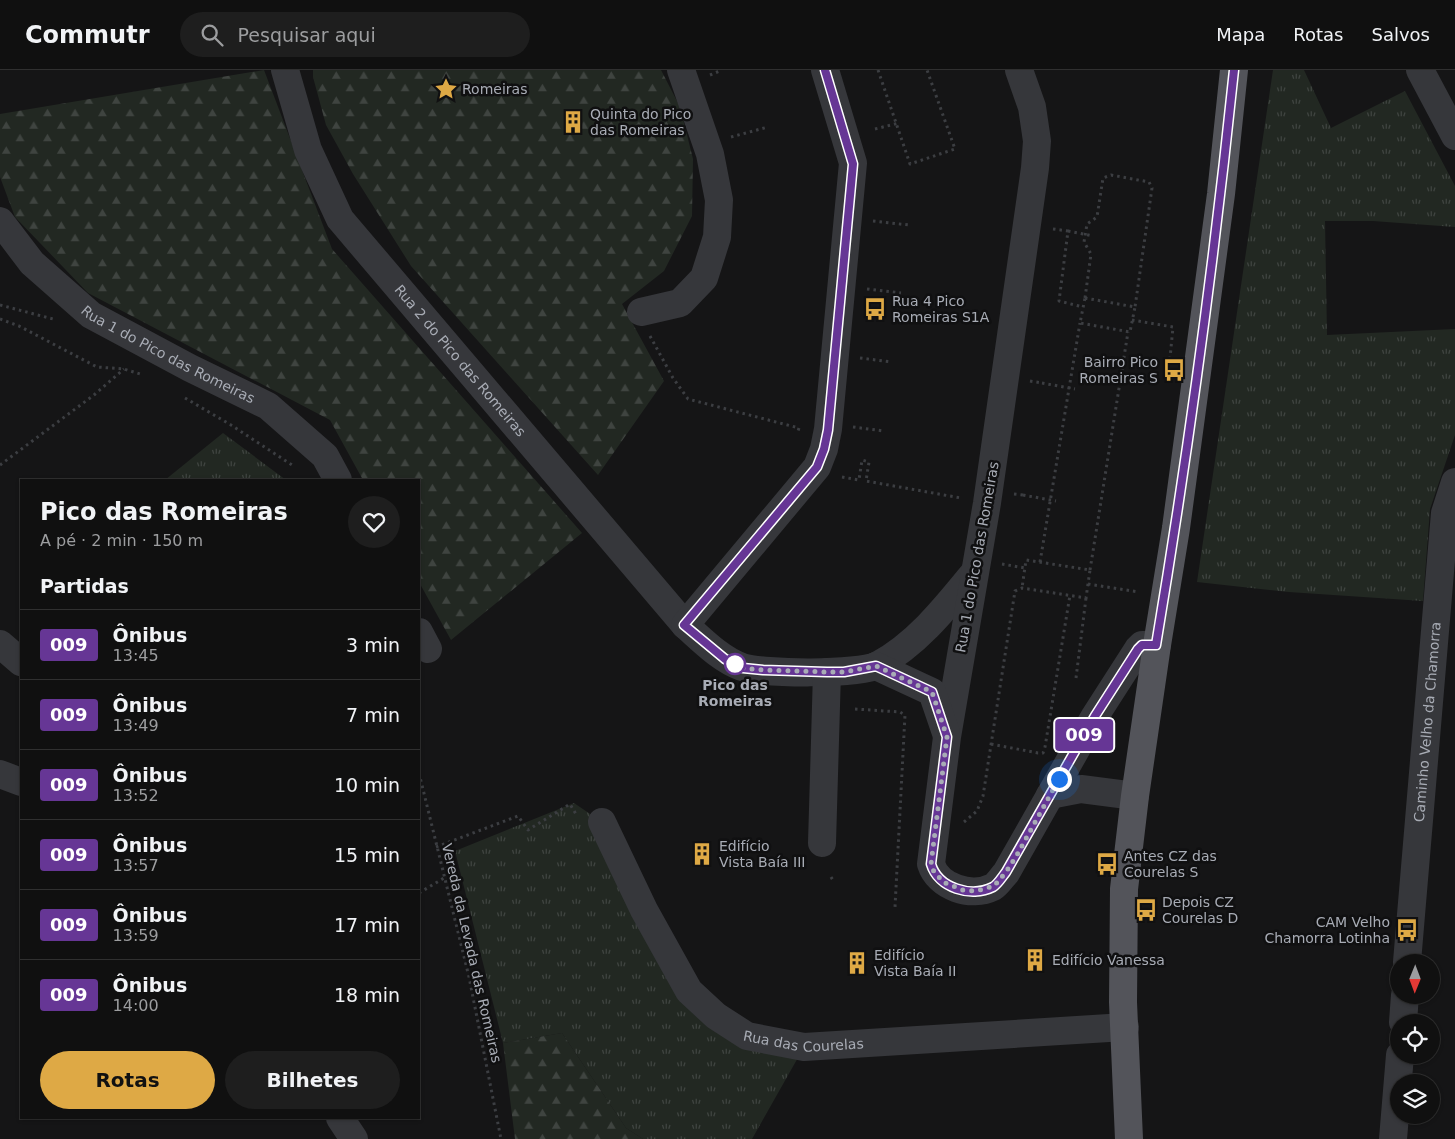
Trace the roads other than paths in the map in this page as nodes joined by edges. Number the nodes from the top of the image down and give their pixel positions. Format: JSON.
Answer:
{"nodes":[{"id":1,"x":285,"y":70,"type":"edge"},
{"id":2,"x":681,"y":70,"type":"edge"},
{"id":3,"x":825,"y":70,"type":"edge"},
{"id":4,"x":1019,"y":70,"type":"edge"},
{"id":5,"x":1234,"y":70,"type":"edge"},
{"id":6,"x":1420,"y":70,"type":"edge"},
{"id":7,"x":1455,"y":136,"type":"edge"},
{"id":8,"x":0,"y":221,"type":"edge"},
{"id":9,"x":641,"y":312,"type":"road end"},
{"id":10,"x":338,"y":479,"type":"edge"},
{"id":11,"x":1455,"y":482,"type":"edge"},
{"id":12,"x":975,"y":571,"type":"junction"},
{"id":13,"x":684,"y":625,"type":"junction"},
{"id":14,"x":0,"y":644,"type":"edge"},
{"id":15,"x":1156,"y":645,"type":"junction"},
{"id":16,"x":20,"y":661,"type":"edge"},
{"id":17,"x":876,"y":666,"type":"junction"},
{"id":18,"x":827,"y":672,"type":"junction"},
{"id":19,"x":1443,"y":687,"type":"edge"},
{"id":20,"x":947,"y":737,"type":"junction"},
{"id":21,"x":0,"y":774,"type":"edge"},
{"id":22,"x":20,"y":782,"type":"edge"},
{"id":23,"x":1050,"y":795,"type":"junction"},
{"id":24,"x":1135,"y":796,"type":"junction"},
{"id":25,"x":590,"y":821,"type":"road end"},
{"id":26,"x":822,"y":843,"type":"dead end"},
{"id":27,"x":1408,"y":954,"type":"edge"},
{"id":28,"x":1125,"y":1027,"type":"junction"},
{"id":29,"x":1399,"y":1064,"type":"edge"},
{"id":30,"x":341,"y":1119,"type":"edge"},
{"id":31,"x":1127,"y":1137,"type":"edge"},
{"id":32,"x":354,"y":1139,"type":"edge"},
{"id":33,"x":1393,"y":1139,"type":"edge"}],
"edges":[{"from":1,"to":13,"type":"street","name":"Rua 2 do Pico das Romeiras"},
{"from":2,"to":9,"type":"street"},
{"from":3,"to":13,"type":"street"},
{"from":4,"to":12,"type":"street","name":"Rua 1 do Pico das Romeiras"},
{"from":5,"to":15,"type":"main road"},
{"from":6,"to":7,"type":"street"},
{"from":8,"to":10,"type":"street","name":"Rua 1 do Pico das Romeiras"},
{"from":11,"to":19,"type":"street","name":"Caminho Velho da Chamorra"},
{"from":12,"to":17,"type":"street"},
{"from":12,"to":20,"type":"street","name":"Rua 1 do Pico das Romeiras"},
{"from":13,"to":18,"type":"street","name":"Rua 2 do Pico das Romeiras"},
{"from":14,"to":16,"type":"street"},
{"from":15,"to":23,"type":"street","name":"Rua 1 do Pico das Romeiras"},
{"from":15,"to":24,"type":"main road"},
{"from":17,"to":18,"type":"street","name":"Rua 2 do Pico das Romeiras"},
{"from":17,"to":20,"type":"street"},
{"from":18,"to":26,"type":"street"},
{"from":19,"to":27,"type":"street","name":"Caminho Velho da Chamorra"},
{"from":20,"to":23,"type":"street","name":"Rua 1 do Pico das Romeiras"},
{"from":21,"to":22,"type":"street"},
{"from":23,"to":24,"type":"street"},
{"from":24,"to":28,"type":"main road"},
{"from":25,"to":28,"type":"street","name":"Rua das Courelas"},
{"from":28,"to":31,"type":"main road"},
{"from":29,"to":33,"type":"street"},
{"from":30,"to":32,"type":"street"}]}
